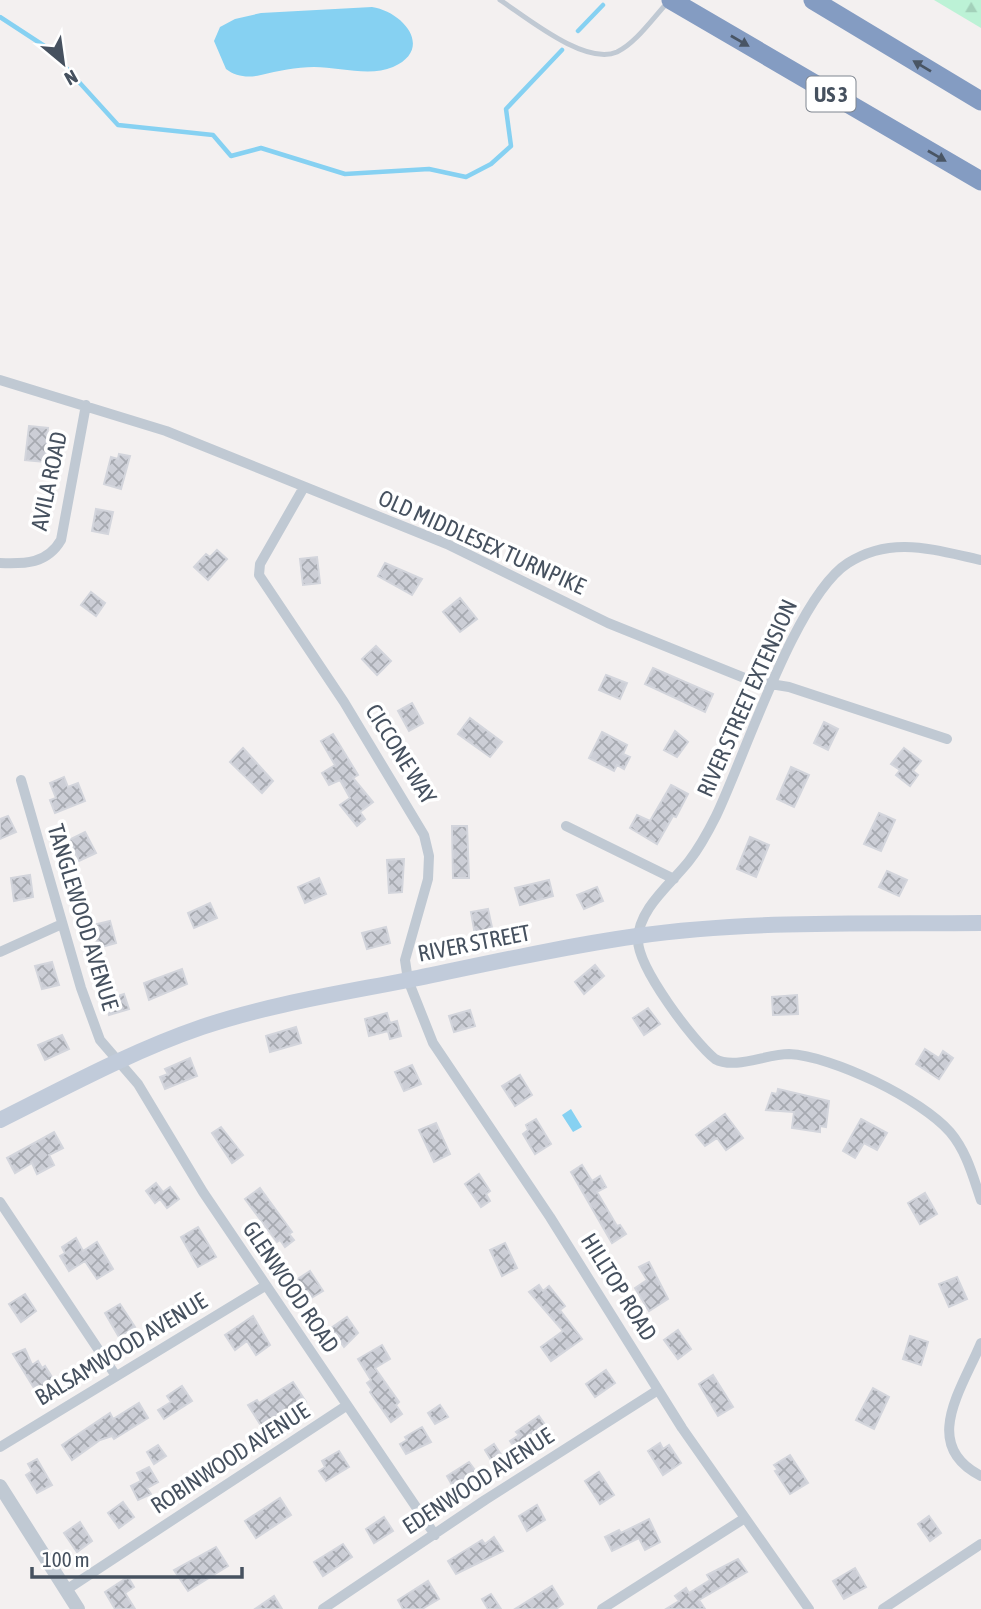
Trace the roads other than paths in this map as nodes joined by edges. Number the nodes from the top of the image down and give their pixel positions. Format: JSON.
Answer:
{"nodes":[{"id":1,"x":500,"y":0,"type":"edge"},
{"id":2,"x":813,"y":0,"type":"edge"},
{"id":3,"x":674,"y":2,"type":"edge"},
{"id":4,"x":981,"y":101,"type":"edge"},
{"id":5,"x":981,"y":181,"type":"edge"},
{"id":6,"x":0,"y":380,"type":"edge"},
{"id":7,"x":86,"y":405,"type":"junction"},
{"id":8,"x":304,"y":487,"type":"junction"},
{"id":9,"x":981,"y":560,"type":"edge"},
{"id":10,"x":0,"y":563,"type":"edge"},
{"id":11,"x":773,"y":686,"type":"junction"},
{"id":12,"x":947,"y":739,"type":"dead end"},
{"id":13,"x":21,"y":780,"type":"dead end"},
{"id":14,"x":566,"y":826,"type":"dead end"},
{"id":15,"x":674,"y":879,"type":"junction"},
{"id":16,"x":981,"y":923,"type":"edge"},
{"id":17,"x":62,"y":924,"type":"junction"},
{"id":18,"x":638,"y":936,"type":"junction"},
{"id":19,"x":0,"y":952,"type":"edge"},
{"id":20,"x":408,"y":980,"type":"junction"},
{"id":21,"x":116,"y":1062,"type":"junction"},
{"id":22,"x":0,"y":1120,"type":"edge"},
{"id":23,"x":981,"y":1200,"type":"edge"},
{"id":24,"x":0,"y":1202,"type":"edge"},
{"id":25,"x":265,"y":1286,"type":"junction"},
{"id":26,"x":981,"y":1343,"type":"edge"},
{"id":27,"x":116,"y":1376,"type":"junction"},
{"id":28,"x":659,"y":1390,"type":"junction"},
{"id":29,"x":346,"y":1406,"type":"junction"},
{"id":30,"x":0,"y":1447,"type":"edge"},
{"id":31,"x":981,"y":1476,"type":"edge"},
{"id":32,"x":0,"y":1486,"type":"edge"},
{"id":33,"x":745,"y":1518,"type":"junction"},
{"id":34,"x":435,"y":1535,"type":"junction"},
{"id":35,"x":981,"y":1544,"type":"edge"},
{"id":36,"x":66,"y":1590,"type":"junction"},
{"id":37,"x":78,"y":1609,"type":"edge"},
{"id":38,"x":323,"y":1609,"type":"edge"},
{"id":39,"x":603,"y":1609,"type":"edge"},
{"id":40,"x":809,"y":1609,"type":"edge"},
{"id":41,"x":883,"y":1609,"type":"edge"}],
"edges":[{"from":1,"to":3,"type":"lane"},
{"from":4,"to":2,"type":"highway","one_way":true},
{"from":3,"to":5,"type":"highway","number":"US 3","one_way":true},
{"from":6,"to":7,"type":"street","name":"OLD MIDDLESEX TURNPIKE"},
{"from":7,"to":8,"type":"street","name":"OLD MIDDLESEX TURNPIKE"},
{"from":7,"to":10,"type":"street","name":"AVILA ROAD"},
{"from":8,"to":11,"type":"street","name":"OLD MIDDLESEX TURNPIKE"},
{"from":8,"to":20,"type":"street","name":"CICCONE WAY"},
{"from":9,"to":11,"type":"street","name":"RIVER STREET EXTENSION"},
{"from":11,"to":12,"type":"street","name":"OLD MIDDLESEX TURNPIKE"},
{"from":11,"to":15,"type":"street","name":"RIVER STREET EXTENSION"},
{"from":13,"to":17,"type":"street","name":"TANGLEWOOD AVENUE"},
{"from":14,"to":15,"type":"street"},
{"from":15,"to":18,"type":"street","name":"RIVER STREET EXTENSION"},
{"from":16,"to":18,"type":"main road","name":"RIVER STREET"},
{"from":17,"to":19,"type":"street"},
{"from":17,"to":21,"type":"street","name":"TANGLEWOOD AVENUE"},
{"from":18,"to":20,"type":"main road","name":"RIVER STREET"},
{"from":18,"to":23,"type":"street"},
{"from":20,"to":21,"type":"main road","name":"RIVER STREET"},
{"from":20,"to":28,"type":"street","name":"HILLTOP ROAD"},
{"from":21,"to":22,"type":"main road","name":"RIVER STREET"},
{"from":21,"to":25,"type":"street","name":"GLENWOOD ROAD"},
{"from":24,"to":27,"type":"street"},
{"from":25,"to":27,"type":"street","name":"BALSAMWOOD AVENUE"},
{"from":25,"to":29,"type":"street","name":"GLENWOOD ROAD"},
{"from":26,"to":31,"type":"street"},
{"from":27,"to":30,"type":"street","name":"BALSAMWOOD AVENUE"},
{"from":28,"to":33,"type":"street","name":"HILLTOP ROAD"},
{"from":28,"to":34,"type":"street","name":"EDENWOOD AVENUE"},
{"from":29,"to":34,"type":"street","name":"GLENWOOD ROAD"},
{"from":29,"to":36,"type":"street","name":"ROBINWOOD AVENUE"},
{"from":32,"to":36,"type":"street"},
{"from":33,"to":39,"type":"street"},
{"from":33,"to":40,"type":"street","name":"HILLTOP ROAD"},
{"from":34,"to":38,"type":"street","name":"EDENWOOD AVENUE"},
{"from":35,"to":41,"type":"street"},
{"from":36,"to":37,"type":"street"}]}
